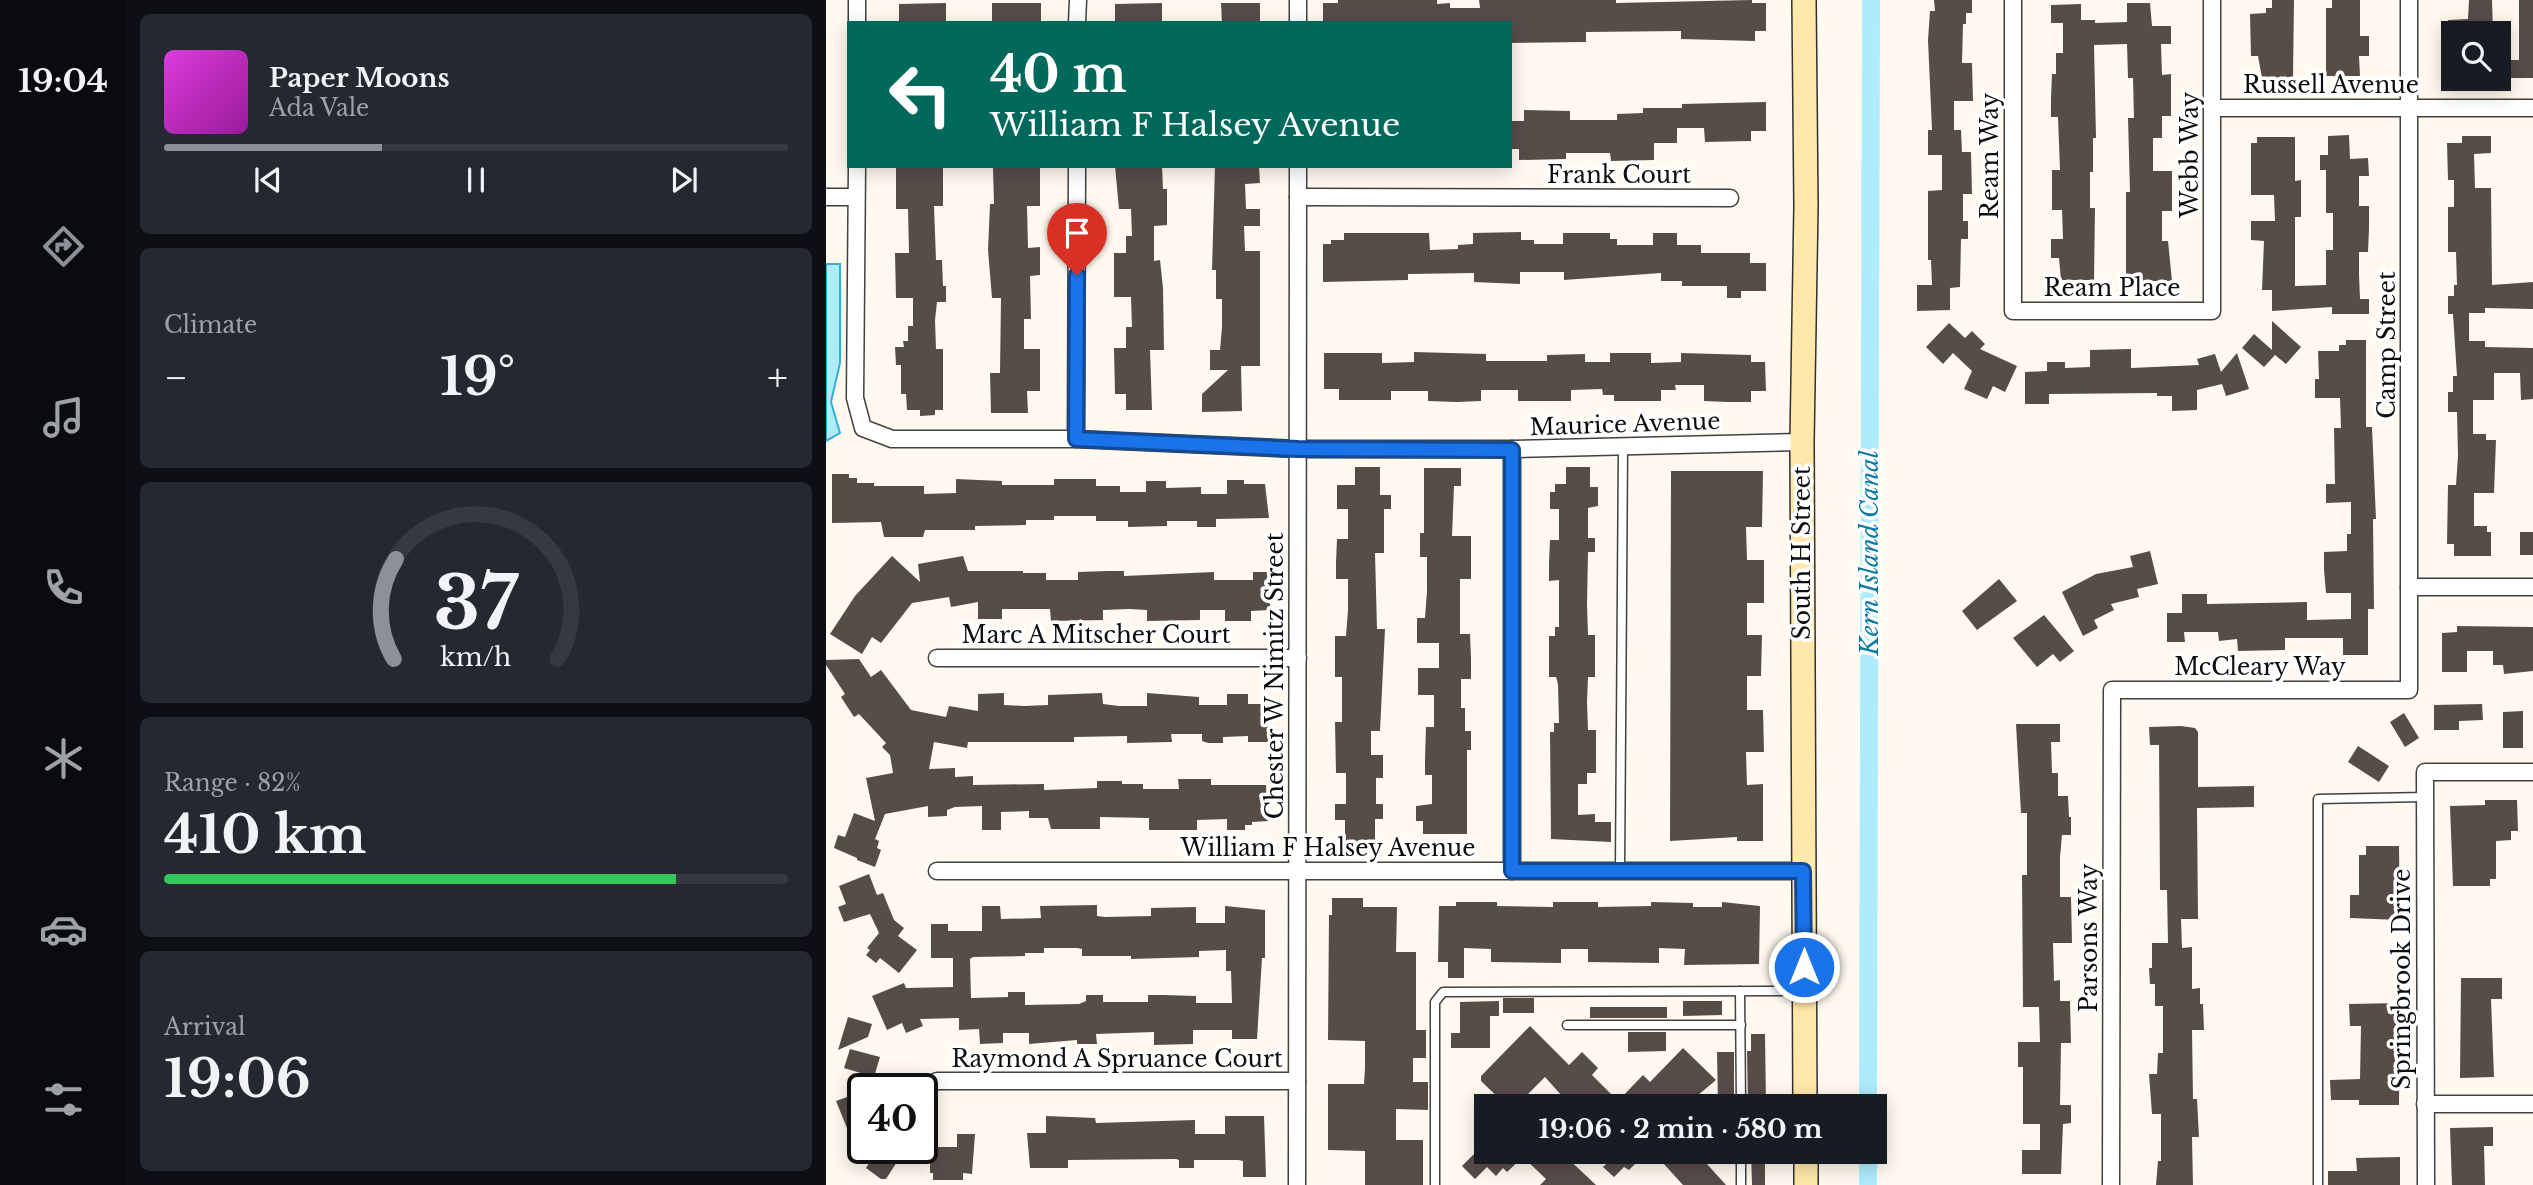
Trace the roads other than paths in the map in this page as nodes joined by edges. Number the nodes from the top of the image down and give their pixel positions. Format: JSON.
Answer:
{"nodes":[{"id":1,"x":858,"y":0,"type":"edge"},
{"id":2,"x":1077,"y":0,"type":"edge"},
{"id":3,"x":1298,"y":0,"type":"edge"},
{"id":4,"x":1804,"y":0,"type":"edge"},
{"id":5,"x":2013,"y":0,"type":"edge"},
{"id":6,"x":2212,"y":0,"type":"edge"},
{"id":7,"x":2409,"y":0,"type":"edge"},
{"id":8,"x":857,"y":21,"type":"edge"},
{"id":9,"x":1077,"y":21,"type":"edge"},
{"id":10,"x":1298,"y":21,"type":"edge"},
{"id":11,"x":2212,"y":108,"type":"junction"},
{"id":12,"x":2409,"y":108,"type":"junction"},
{"id":13,"x":2533,"y":108,"type":"edge"},
{"id":14,"x":856,"y":168,"type":"edge"},
{"id":15,"x":1077,"y":168,"type":"edge"},
{"id":16,"x":1298,"y":168,"type":"edge"},
{"id":17,"x":826,"y":197,"type":"edge"},
{"id":18,"x":856,"y":197,"type":"junction"},
{"id":19,"x":1298,"y":197,"type":"junction"},
{"id":20,"x":1730,"y":198,"type":"dead end"},
{"id":21,"x":2013,"y":311,"type":"joint"},
{"id":22,"x":2212,"y":311,"type":"joint"},
{"id":23,"x":1076,"y":439,"type":"junction"},
{"id":24,"x":1802,"y":442,"type":"junction"},
{"id":25,"x":1623,"y":446,"type":"junction"},
{"id":26,"x":1298,"y":449,"type":"junction"},
{"id":27,"x":1512,"y":450,"type":"junction"},
{"id":28,"x":2409,"y":587,"type":"junction"},
{"id":29,"x":2533,"y":587,"type":"edge"},
{"id":30,"x":937,"y":658,"type":"dead end"},
{"id":31,"x":1298,"y":658,"type":"junction"},
{"id":32,"x":2112,"y":690,"type":"joint"},
{"id":33,"x":2409,"y":690,"type":"joint"},
{"id":34,"x":2533,"y":772,"type":"edge"},
{"id":35,"x":2425,"y":797,"type":"junction"},
{"id":36,"x":937,"y":870,"type":"dead end"},
{"id":37,"x":1297,"y":871,"type":"junction"},
{"id":38,"x":1512,"y":871,"type":"junction"},
{"id":39,"x":1620,"y":871,"type":"junction"},
{"id":40,"x":1803,"y":871,"type":"junction"},
{"id":41,"x":1740,"y":991,"type":"junction"},
{"id":42,"x":1804,"y":991,"type":"junction"},
{"id":43,"x":1741,"y":1025,"type":"junction"},
{"id":44,"x":1567,"y":1026,"type":"dead end"},
{"id":45,"x":938,"y":1081,"type":"edge"},
{"id":46,"x":1297,"y":1082,"type":"junction"},
{"id":47,"x":1741,"y":1094,"type":"edge"},
{"id":48,"x":1805,"y":1094,"type":"edge"},
{"id":49,"x":2425,"y":1104,"type":"junction"},
{"id":50,"x":2533,"y":1104,"type":"edge"},
{"id":51,"x":1741,"y":1164,"type":"edge"},
{"id":52,"x":1806,"y":1164,"type":"edge"},
{"id":53,"x":1297,"y":1185,"type":"edge"},
{"id":54,"x":1434,"y":1185,"type":"edge"},
{"id":55,"x":1741,"y":1185,"type":"edge"},
{"id":56,"x":1806,"y":1185,"type":"edge"},
{"id":57,"x":2111,"y":1185,"type":"edge"},
{"id":58,"x":2318,"y":1185,"type":"edge"},
{"id":59,"x":2426,"y":1185,"type":"edge"}],
"edges":[{"from":1,"to":8,"type":"street"},
{"from":2,"to":9,"type":"street"},
{"from":3,"to":10,"type":"street"},
{"from":4,"to":24,"type":"street","name":"South H Street"},
{"from":5,"to":21,"type":"street","name":"Ream Way"},
{"from":6,"to":11,"type":"street","name":"Webb Way"},
{"from":7,"to":12,"type":"street","name":"Camp Street"},
{"from":11,"to":12,"type":"street","name":"Russell Avenue"},
{"from":11,"to":22,"type":"street","name":"Webb Way"},
{"from":12,"to":13,"type":"street","name":"Russell Avenue"},
{"from":12,"to":28,"type":"street","name":"Camp Street"},
{"from":14,"to":18,"type":"street"},
{"from":15,"to":23,"type":"street"},
{"from":16,"to":19,"type":"street","name":"Chester W Nimitz Street"},
{"from":17,"to":18,"type":"street"},
{"from":18,"to":23,"type":"street","name":"Maurice Avenue"},
{"from":19,"to":20,"type":"street","name":"Frank Court"},
{"from":19,"to":26,"type":"street","name":"Chester W Nimitz Street"},
{"from":21,"to":22,"type":"street","name":"Ream Place"},
{"from":23,"to":26,"type":"street","name":"Maurice Avenue"},
{"from":24,"to":25,"type":"street","name":"Maurice Avenue"},
{"from":24,"to":40,"type":"street","name":"South H Street"},
{"from":25,"to":27,"type":"street","name":"Maurice Avenue"},
{"from":25,"to":39,"type":"lane"},
{"from":26,"to":27,"type":"street","name":"Maurice Avenue"},
{"from":26,"to":31,"type":"street","name":"Chester W Nimitz Street"},
{"from":27,"to":38,"type":"street"},
{"from":28,"to":29,"type":"street"},
{"from":28,"to":33,"type":"street","name":"Camp Street"},
{"from":30,"to":31,"type":"street","name":"Marc A Mitscher Court"},
{"from":31,"to":37,"type":"street","name":"Chester W Nimitz Street"},
{"from":32,"to":33,"type":"street","name":"McCleary Way"},
{"from":32,"to":57,"type":"street","name":"Parsons Way"},
{"from":34,"to":35,"type":"street","name":"Springbrook Drive"},
{"from":35,"to":49,"type":"street","name":"Springbrook Drive"},
{"from":35,"to":58,"type":"lane"},
{"from":36,"to":37,"type":"street","name":"William F Halsey Avenue"},
{"from":37,"to":38,"type":"street","name":"William F Halsey Avenue"},
{"from":37,"to":46,"type":"street","name":"Chester W Nimitz Street"},
{"from":38,"to":39,"type":"street","name":"William F Halsey Avenue"},
{"from":39,"to":40,"type":"street","name":"William F Halsey Avenue"},
{"from":40,"to":42,"type":"street","name":"South H Street"},
{"from":41,"to":42,"type":"lane"},
{"from":41,"to":43,"type":"lane"},
{"from":41,"to":54,"type":"lane"},
{"from":42,"to":48,"type":"street","name":"South H Street"},
{"from":43,"to":44,"type":"lane"},
{"from":43,"to":47,"type":"lane"},
{"from":45,"to":46,"type":"street","name":"Raymond A Spruance Court"},
{"from":46,"to":53,"type":"street","name":"Chester W Nimitz Street"},
{"from":49,"to":50,"type":"street"},
{"from":49,"to":59,"type":"street","name":"Springbrook Drive"},
{"from":51,"to":55,"type":"lane"},
{"from":52,"to":56,"type":"street"}]}
